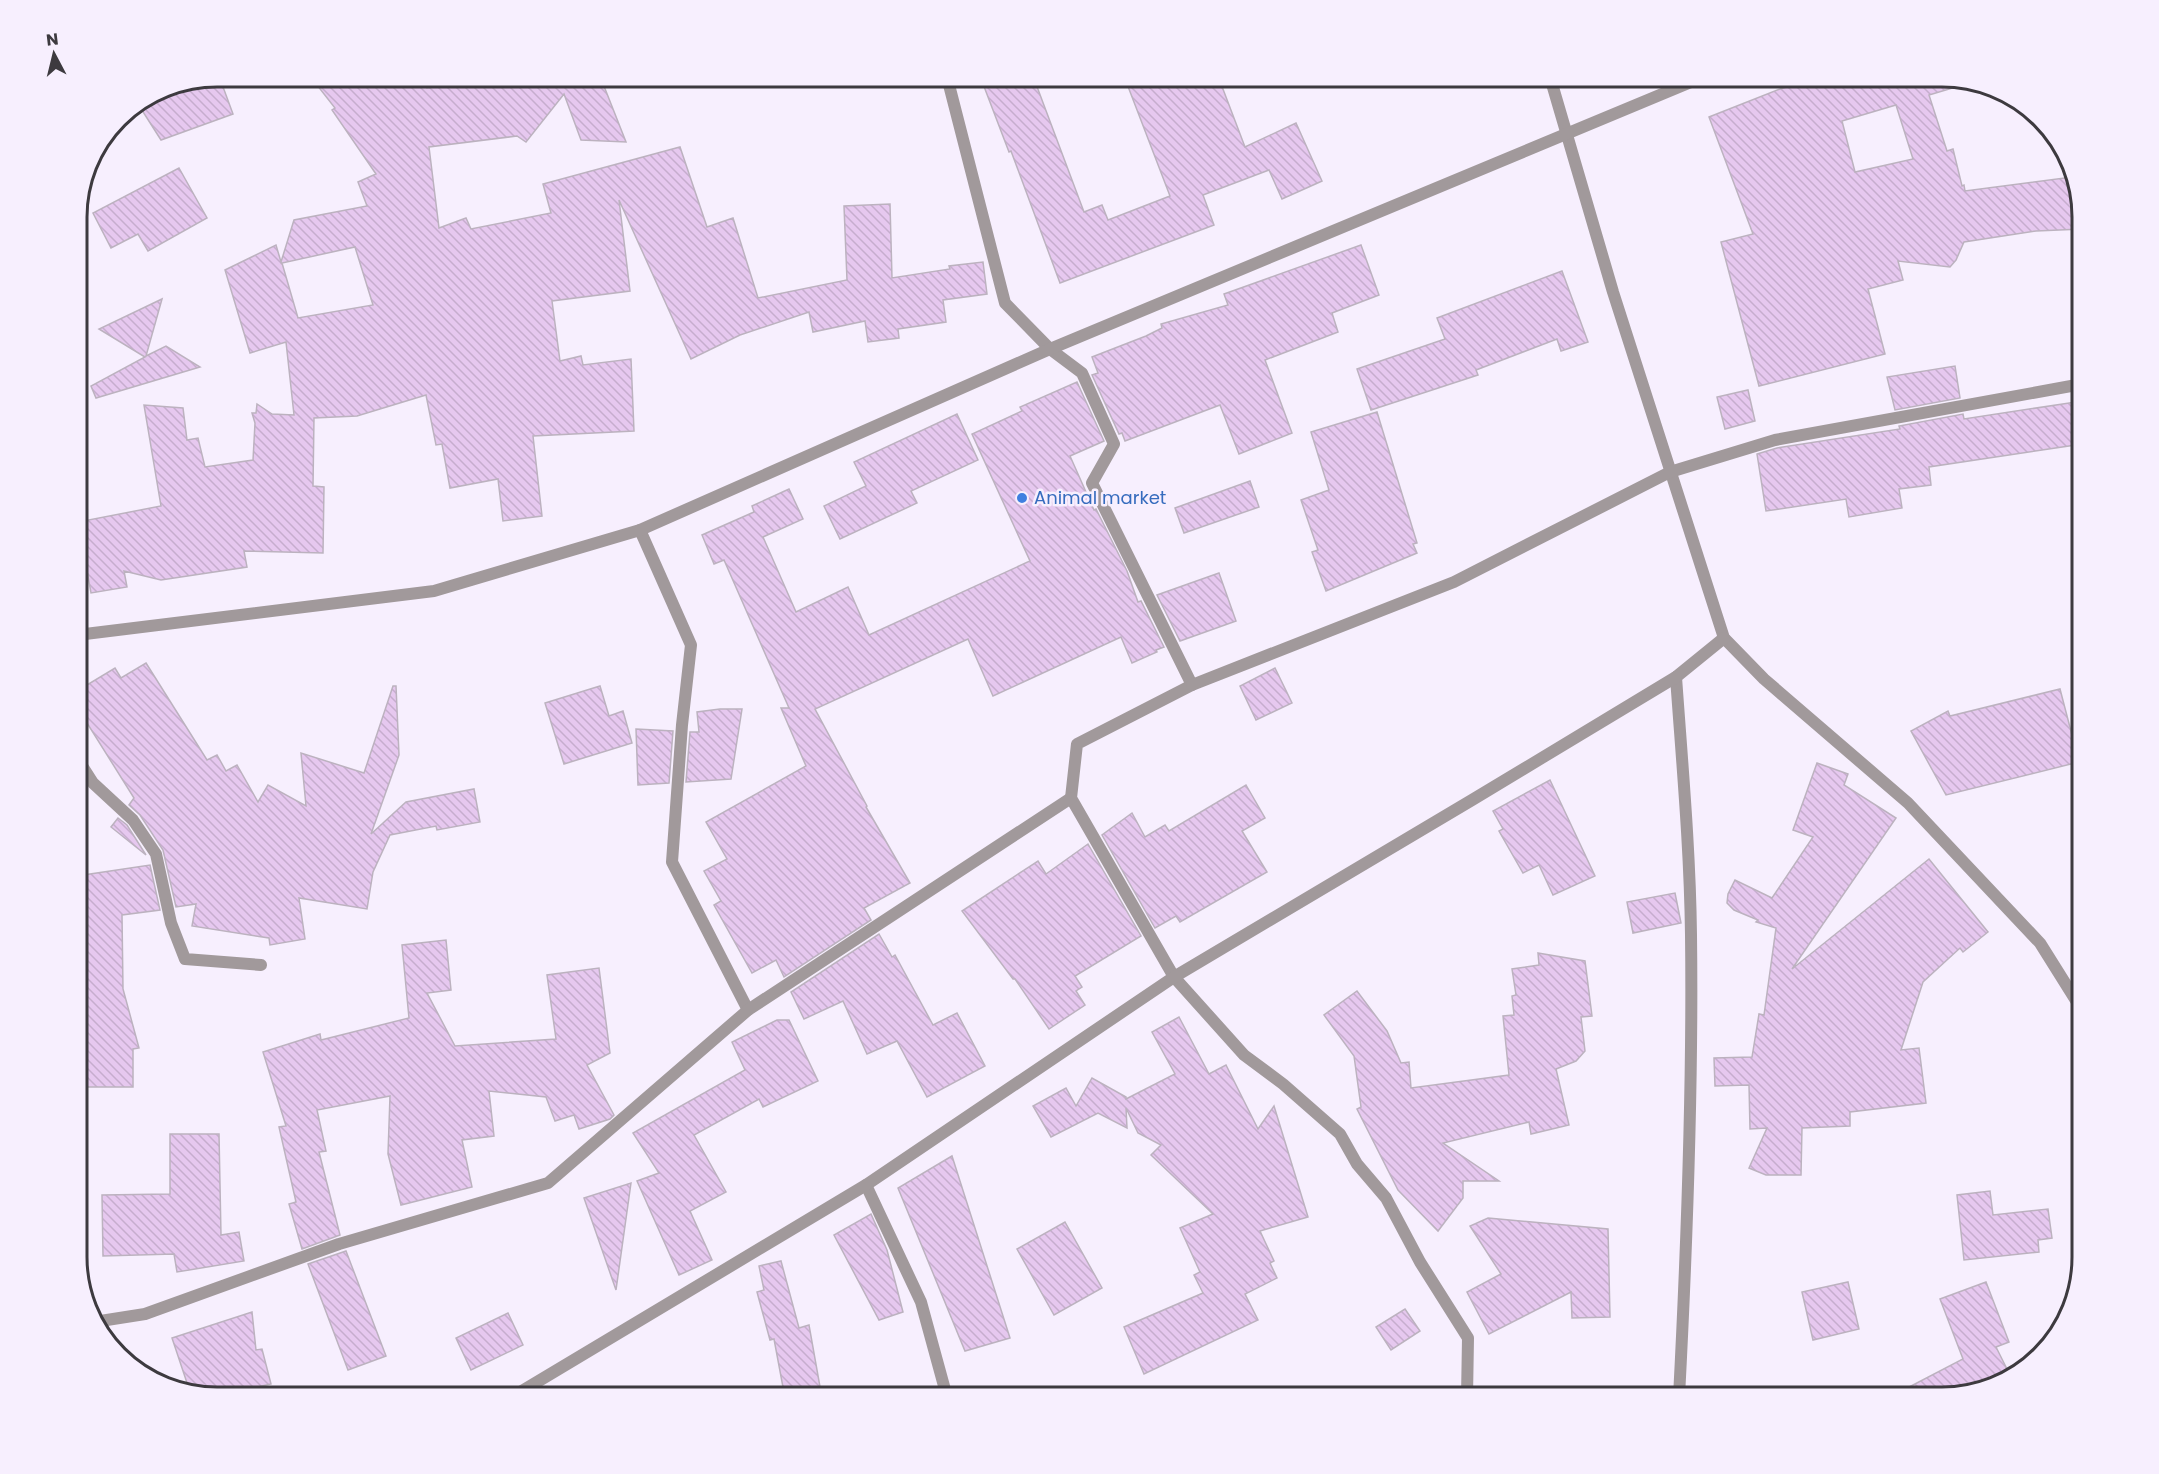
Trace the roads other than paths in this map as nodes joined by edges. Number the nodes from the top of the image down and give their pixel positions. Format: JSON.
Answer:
{"nodes":[{"id":1,"x":950,"y":87,"type":"edge"},
{"id":2,"x":1553,"y":87,"type":"edge"},
{"id":3,"x":1678,"y":87,"type":"edge"},
{"id":4,"x":1567,"y":133,"type":"junction"},
{"id":5,"x":1050,"y":349,"type":"junction"},
{"id":6,"x":2072,"y":386,"type":"edge"},
{"id":7,"x":1671,"y":472,"type":"junction"},
{"id":8,"x":640,"y":530,"type":"junction"},
{"id":9,"x":87,"y":634,"type":"edge"},
{"id":10,"x":1724,"y":638,"type":"junction"},
{"id":11,"x":1676,"y":676,"type":"junction"},
{"id":12,"x":1192,"y":686,"type":"junction"},
{"id":13,"x":87,"y":774,"type":"edge"},
{"id":14,"x":1071,"y":798,"type":"junction"},
{"id":15,"x":261,"y":965,"type":"dead end"},
{"id":16,"x":1174,"y":976,"type":"junction"},
{"id":17,"x":2072,"y":994,"type":"edge"},
{"id":18,"x":748,"y":1010,"type":"junction"},
{"id":19,"x":866,"y":1185,"type":"junction"},
{"id":20,"x":103,"y":1321,"type":"edge"},
{"id":21,"x":530,"y":1387,"type":"edge"},
{"id":22,"x":944,"y":1387,"type":"edge"},
{"id":23,"x":1467,"y":1387,"type":"edge"},
{"id":24,"x":1680,"y":1387,"type":"edge"}],
"edges":[{"from":1,"to":5,"type":"street"},
{"from":2,"to":4,"type":"street"},
{"from":3,"to":4,"type":"street"},
{"from":4,"to":5,"type":"street"},
{"from":4,"to":7,"type":"street"},
{"from":5,"to":8,"type":"street"},
{"from":5,"to":12,"type":"street"},
{"from":6,"to":7,"type":"street"},
{"from":7,"to":10,"type":"street"},
{"from":7,"to":12,"type":"street"},
{"from":8,"to":9,"type":"street"},
{"from":8,"to":18,"type":"street"},
{"from":10,"to":11,"type":"street"},
{"from":10,"to":17,"type":"street"},
{"from":11,"to":16,"type":"street"},
{"from":11,"to":24,"type":"street"},
{"from":12,"to":14,"type":"street"},
{"from":13,"to":15,"type":"street"},
{"from":14,"to":16,"type":"street"},
{"from":14,"to":18,"type":"street"},
{"from":16,"to":19,"type":"street"},
{"from":16,"to":23,"type":"street"},
{"from":18,"to":20,"type":"street"},
{"from":19,"to":21,"type":"street"},
{"from":19,"to":22,"type":"street"}]}
